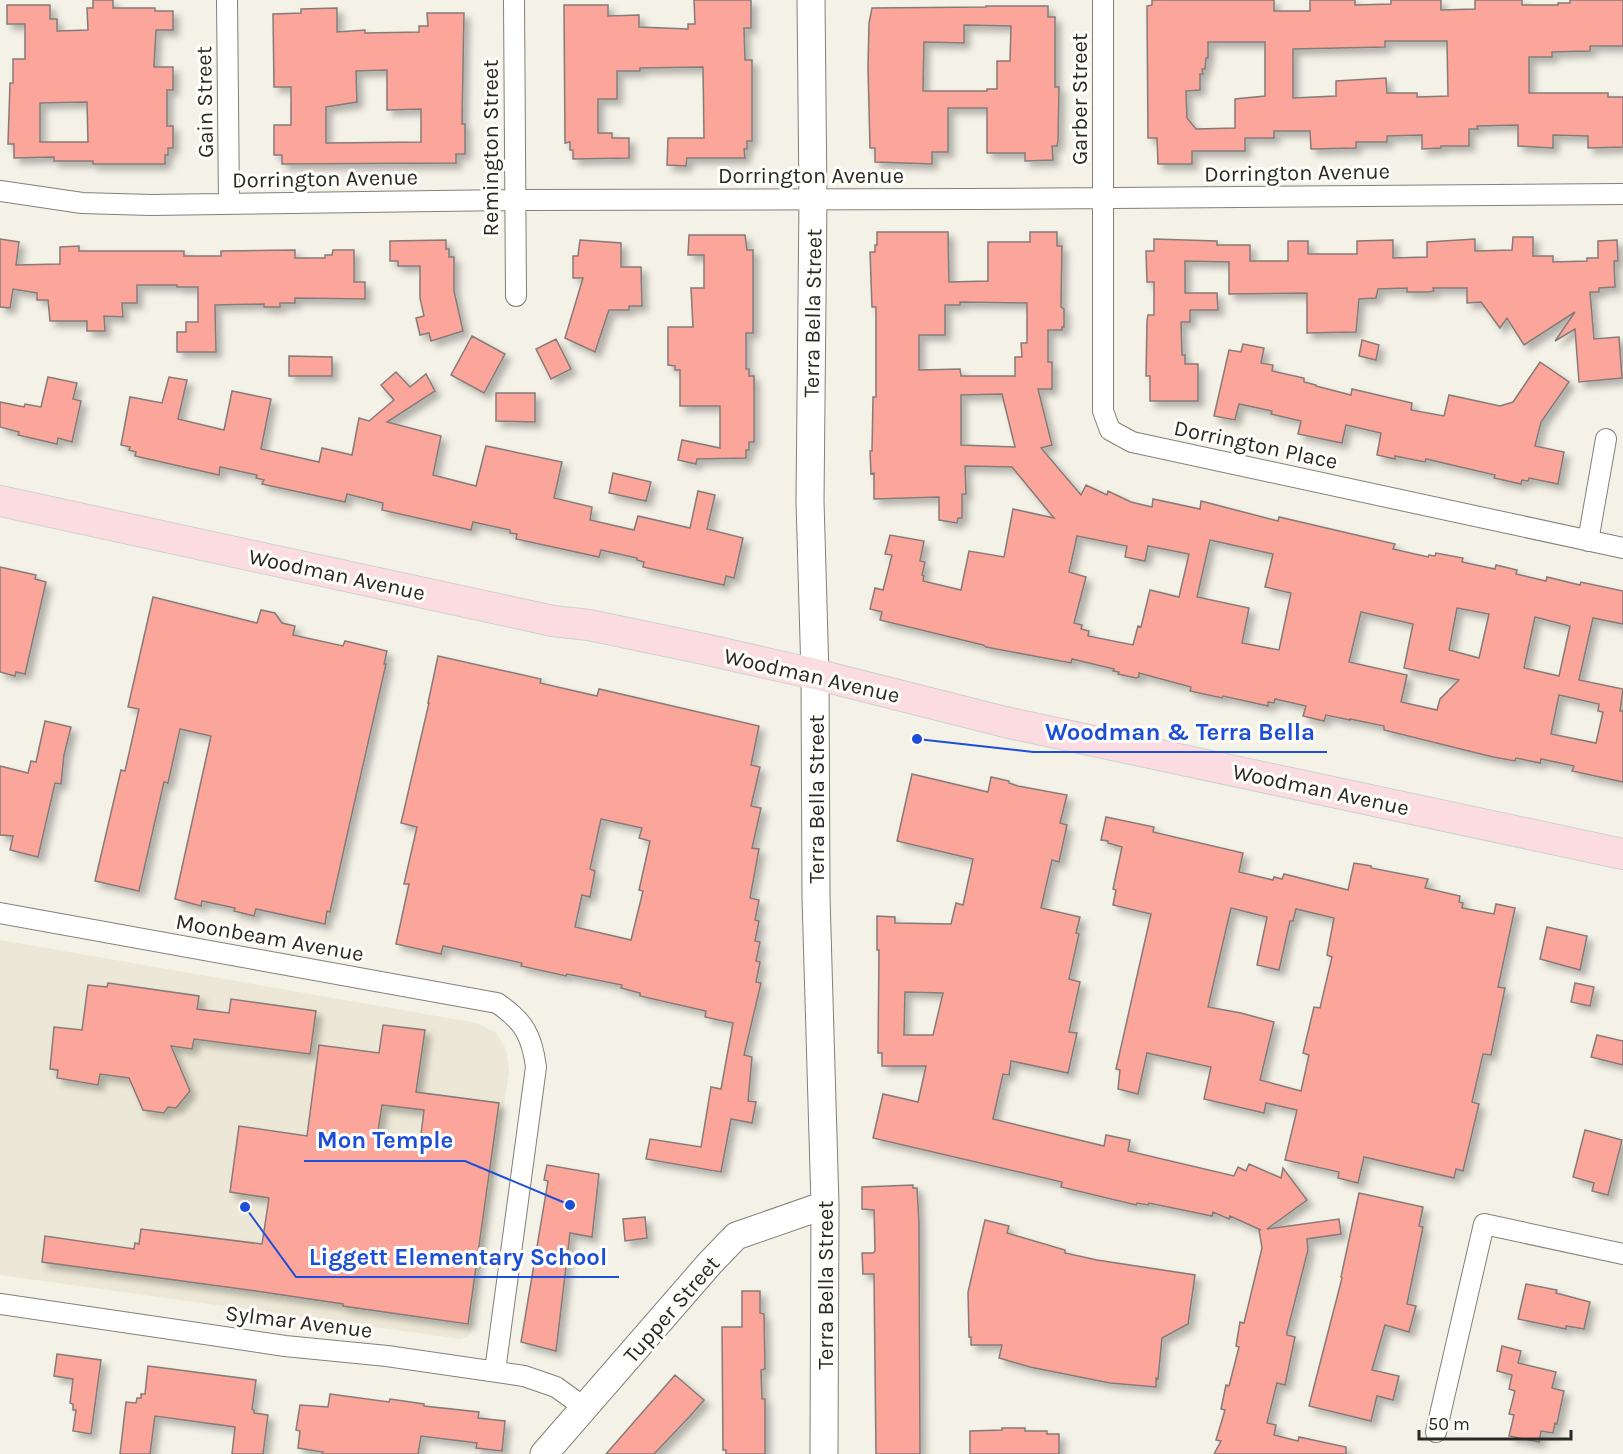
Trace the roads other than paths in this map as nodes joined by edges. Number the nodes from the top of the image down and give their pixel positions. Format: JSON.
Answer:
{"nodes":[{"id":1,"x":226,"y":0,"type":"edge"},
{"id":2,"x":514,"y":0,"type":"edge"},
{"id":3,"x":812,"y":0,"type":"edge"},
{"id":4,"x":1103,"y":0,"type":"edge"},
{"id":5,"x":0,"y":191,"type":"edge"},
{"id":6,"x":1623,"y":194,"type":"edge"},
{"id":7,"x":1102,"y":198,"type":"junction"},
{"id":8,"x":813,"y":199,"type":"junction"},
{"id":9,"x":514,"y":200,"type":"junction"},
{"id":10,"x":229,"y":203,"type":"junction"},
{"id":11,"x":516,"y":296,"type":"dead end"},
{"id":12,"x":1606,"y":439,"type":"dead end"},
{"id":13,"x":0,"y":501,"type":"edge"},
{"id":14,"x":1588,"y":541,"type":"junction"},
{"id":15,"x":1623,"y":548,"type":"edge"},
{"id":16,"x":815,"y":674,"type":"junction"},
{"id":17,"x":1623,"y":854,"type":"edge"},
{"id":18,"x":0,"y":913,"type":"edge"},
{"id":19,"x":825,"y":1204,"type":"junction"},
{"id":20,"x":1623,"y":1254,"type":"edge"},
{"id":21,"x":0,"y":1304,"type":"edge"},
{"id":22,"x":495,"y":1371,"type":"junction"},
{"id":23,"x":585,"y":1408,"type":"junction"},
{"id":24,"x":1436,"y":1432,"type":"dead end"},
{"id":25,"x":544,"y":1454,"type":"edge"},
{"id":26,"x":824,"y":1454,"type":"edge"}],
"edges":[{"from":1,"to":10,"type":"street","name":"Gain Street"},
{"from":2,"to":9,"type":"street","name":"Remington Street"},
{"from":3,"to":8,"type":"main road","name":"Terra Bella Street"},
{"from":4,"to":7,"type":"street","name":"Garber Street"},
{"from":5,"to":10,"type":"street","name":"Dorrington Avenue"},
{"from":6,"to":7,"type":"street","name":"Dorrington Avenue"},
{"from":7,"to":8,"type":"street","name":"Dorrington Avenue"},
{"from":7,"to":14,"type":"street","name":"Dorrington Place"},
{"from":8,"to":9,"type":"street","name":"Dorrington Avenue"},
{"from":8,"to":16,"type":"main road","name":"Terra Bella Street"},
{"from":9,"to":10,"type":"street","name":"Dorrington Avenue"},
{"from":9,"to":11,"type":"street","name":"Remington Street"},
{"from":12,"to":14,"type":"street"},
{"from":13,"to":16,"type":"main road","name":"Woodman Avenue"},
{"from":14,"to":15,"type":"street","name":"Dorrington Place"},
{"from":16,"to":17,"type":"main road","name":"Woodman Avenue"},
{"from":16,"to":19,"type":"main road","name":"Terra Bella Street"},
{"from":18,"to":22,"type":"street","name":"Moonbeam Avenue"},
{"from":19,"to":23,"type":"main road","name":"Tupper Street"},
{"from":19,"to":26,"type":"main road","name":"Terra Bella Street"},
{"from":20,"to":24,"type":"street"},
{"from":21,"to":22,"type":"street","name":"Sylmar Avenue"},
{"from":22,"to":23,"type":"street","name":"Sylmar Avenue"},
{"from":23,"to":25,"type":"main road","name":"Tupper Street"}]}
